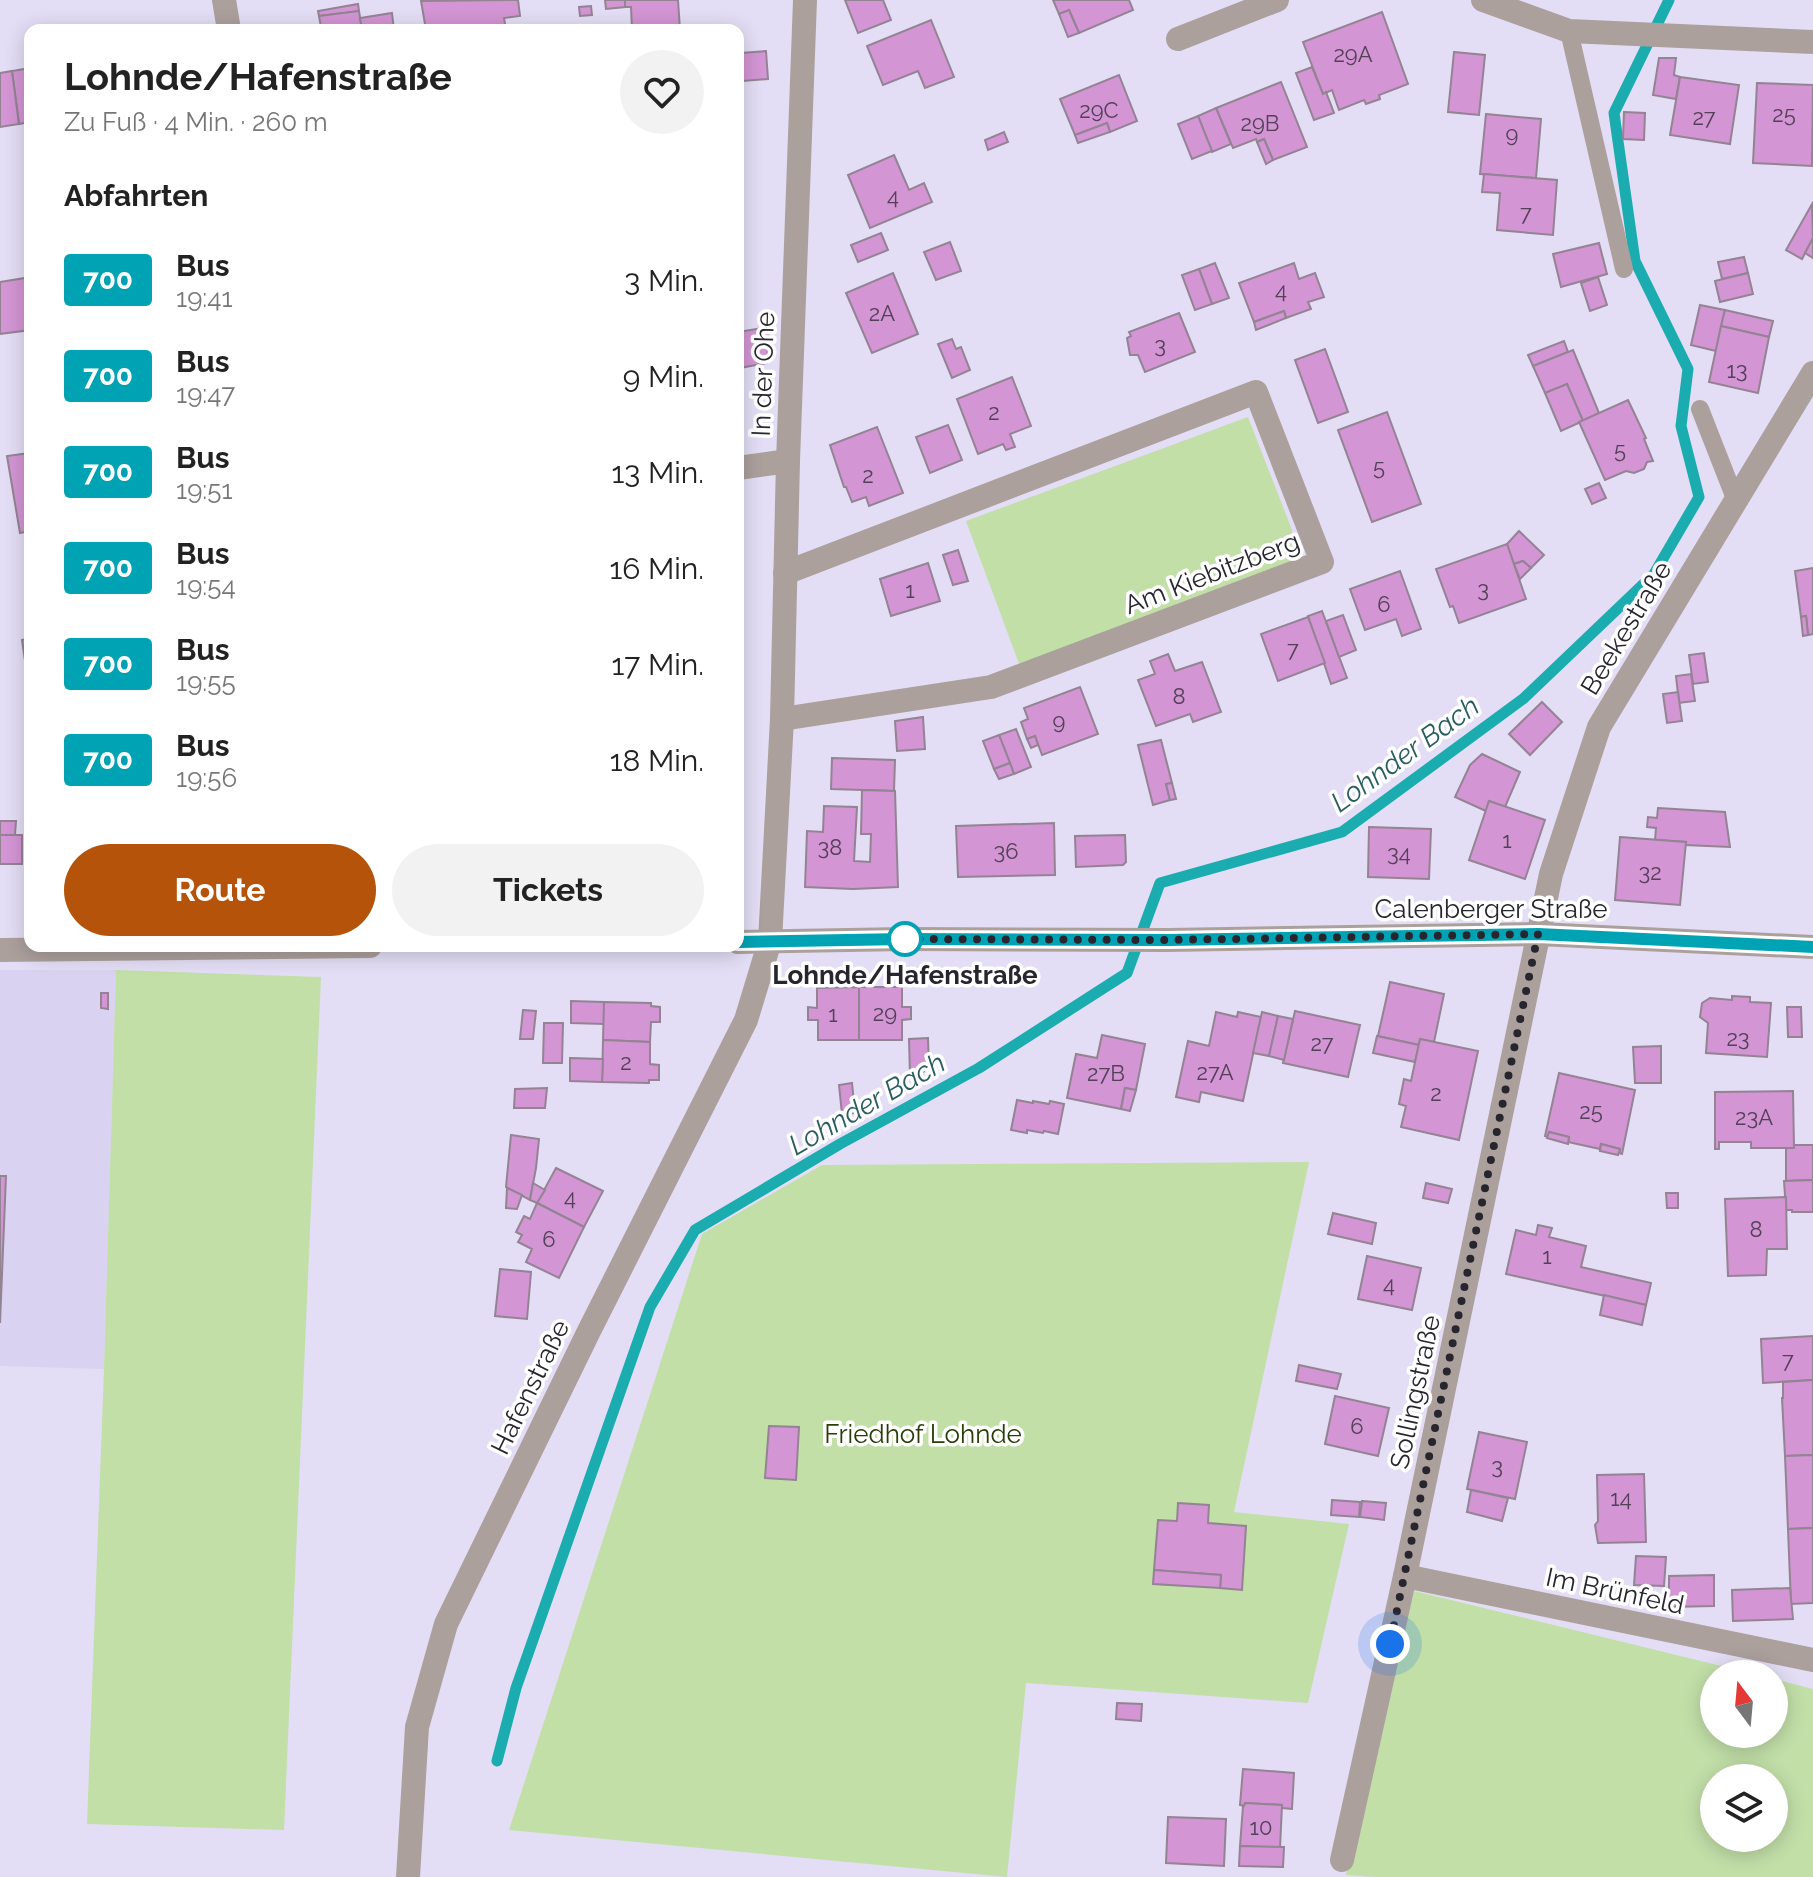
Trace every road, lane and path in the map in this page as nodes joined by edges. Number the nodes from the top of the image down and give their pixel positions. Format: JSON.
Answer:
{"nodes":[{"id":1,"x":224,"y":0,"type":"edge"},
{"id":2,"x":805,"y":0,"type":"edge"},
{"id":3,"x":1277,"y":0,"type":"edge"},
{"id":4,"x":1483,"y":0,"type":"edge"},
{"id":5,"x":228,"y":24,"type":"edge"},
{"id":6,"x":1569,"y":31,"type":"junction"},
{"id":7,"x":1178,"y":39,"type":"dead end"},
{"id":8,"x":1813,"y":42,"type":"edge"},
{"id":9,"x":1624,"y":269,"type":"dead end"},
{"id":10,"x":1813,"y":373,"type":"edge"},
{"id":11,"x":1700,"y":409,"type":"dead end"},
{"id":12,"x":788,"y":461,"type":"junction"},
{"id":13,"x":744,"y":467,"type":"edge"},
{"id":14,"x":1736,"y":501,"type":"junction"},
{"id":15,"x":785,"y":573,"type":"junction"},
{"id":16,"x":782,"y":719,"type":"junction"},
{"id":17,"x":1538,"y":934,"type":"junction"},
{"id":18,"x":770,"y":941,"type":"junction"},
{"id":19,"x":744,"y":942,"type":"edge"},
{"id":20,"x":1813,"y":947,"type":"edge"},
{"id":21,"x":0,"y":950,"type":"edge"},
{"id":22,"x":24,"y":950,"type":"edge"},
{"id":23,"x":1405,"y":1576,"type":"junction"},
{"id":24,"x":1813,"y":1660,"type":"edge"},
{"id":25,"x":1342,"y":1860,"type":"dead end"},
{"id":26,"x":408,"y":1877,"type":"edge"}],
"edges":[{"from":1,"to":5,"type":"street"},
{"from":2,"to":12,"type":"street","name":"In der Ohe"},
{"from":3,"to":7,"type":"street"},
{"from":4,"to":6,"type":"street"},
{"from":6,"to":8,"type":"street"},
{"from":6,"to":9,"type":"lane"},
{"from":10,"to":14,"type":"street","name":"Beekestraße"},
{"from":11,"to":14,"type":"lane"},
{"from":12,"to":13,"type":"street"},
{"from":12,"to":15,"type":"street","name":"In der Ohe"},
{"from":14,"to":17,"type":"street","name":"Beekestraße"},
{"from":15,"to":16,"type":"street","name":"In der Ohe"},
{"from":15,"to":16,"type":"street","name":"Am Kiebitzberg"},
{"from":16,"to":18,"type":"street","name":"In der Ohe"},
{"from":17,"to":18,"type":"street","name":"Calenberger Straße"},
{"from":17,"to":20,"type":"street","name":"Calenberger Straße"},
{"from":17,"to":23,"type":"street","name":"Sollingstraße"},
{"from":18,"to":19,"type":"street"},
{"from":18,"to":26,"type":"street","name":"Hafenstraße"},
{"from":21,"to":22,"type":"street"},
{"from":23,"to":24,"type":"street","name":"Im Brünfeld"},
{"from":23,"to":25,"type":"street","name":"Sollingstraße"}]}
